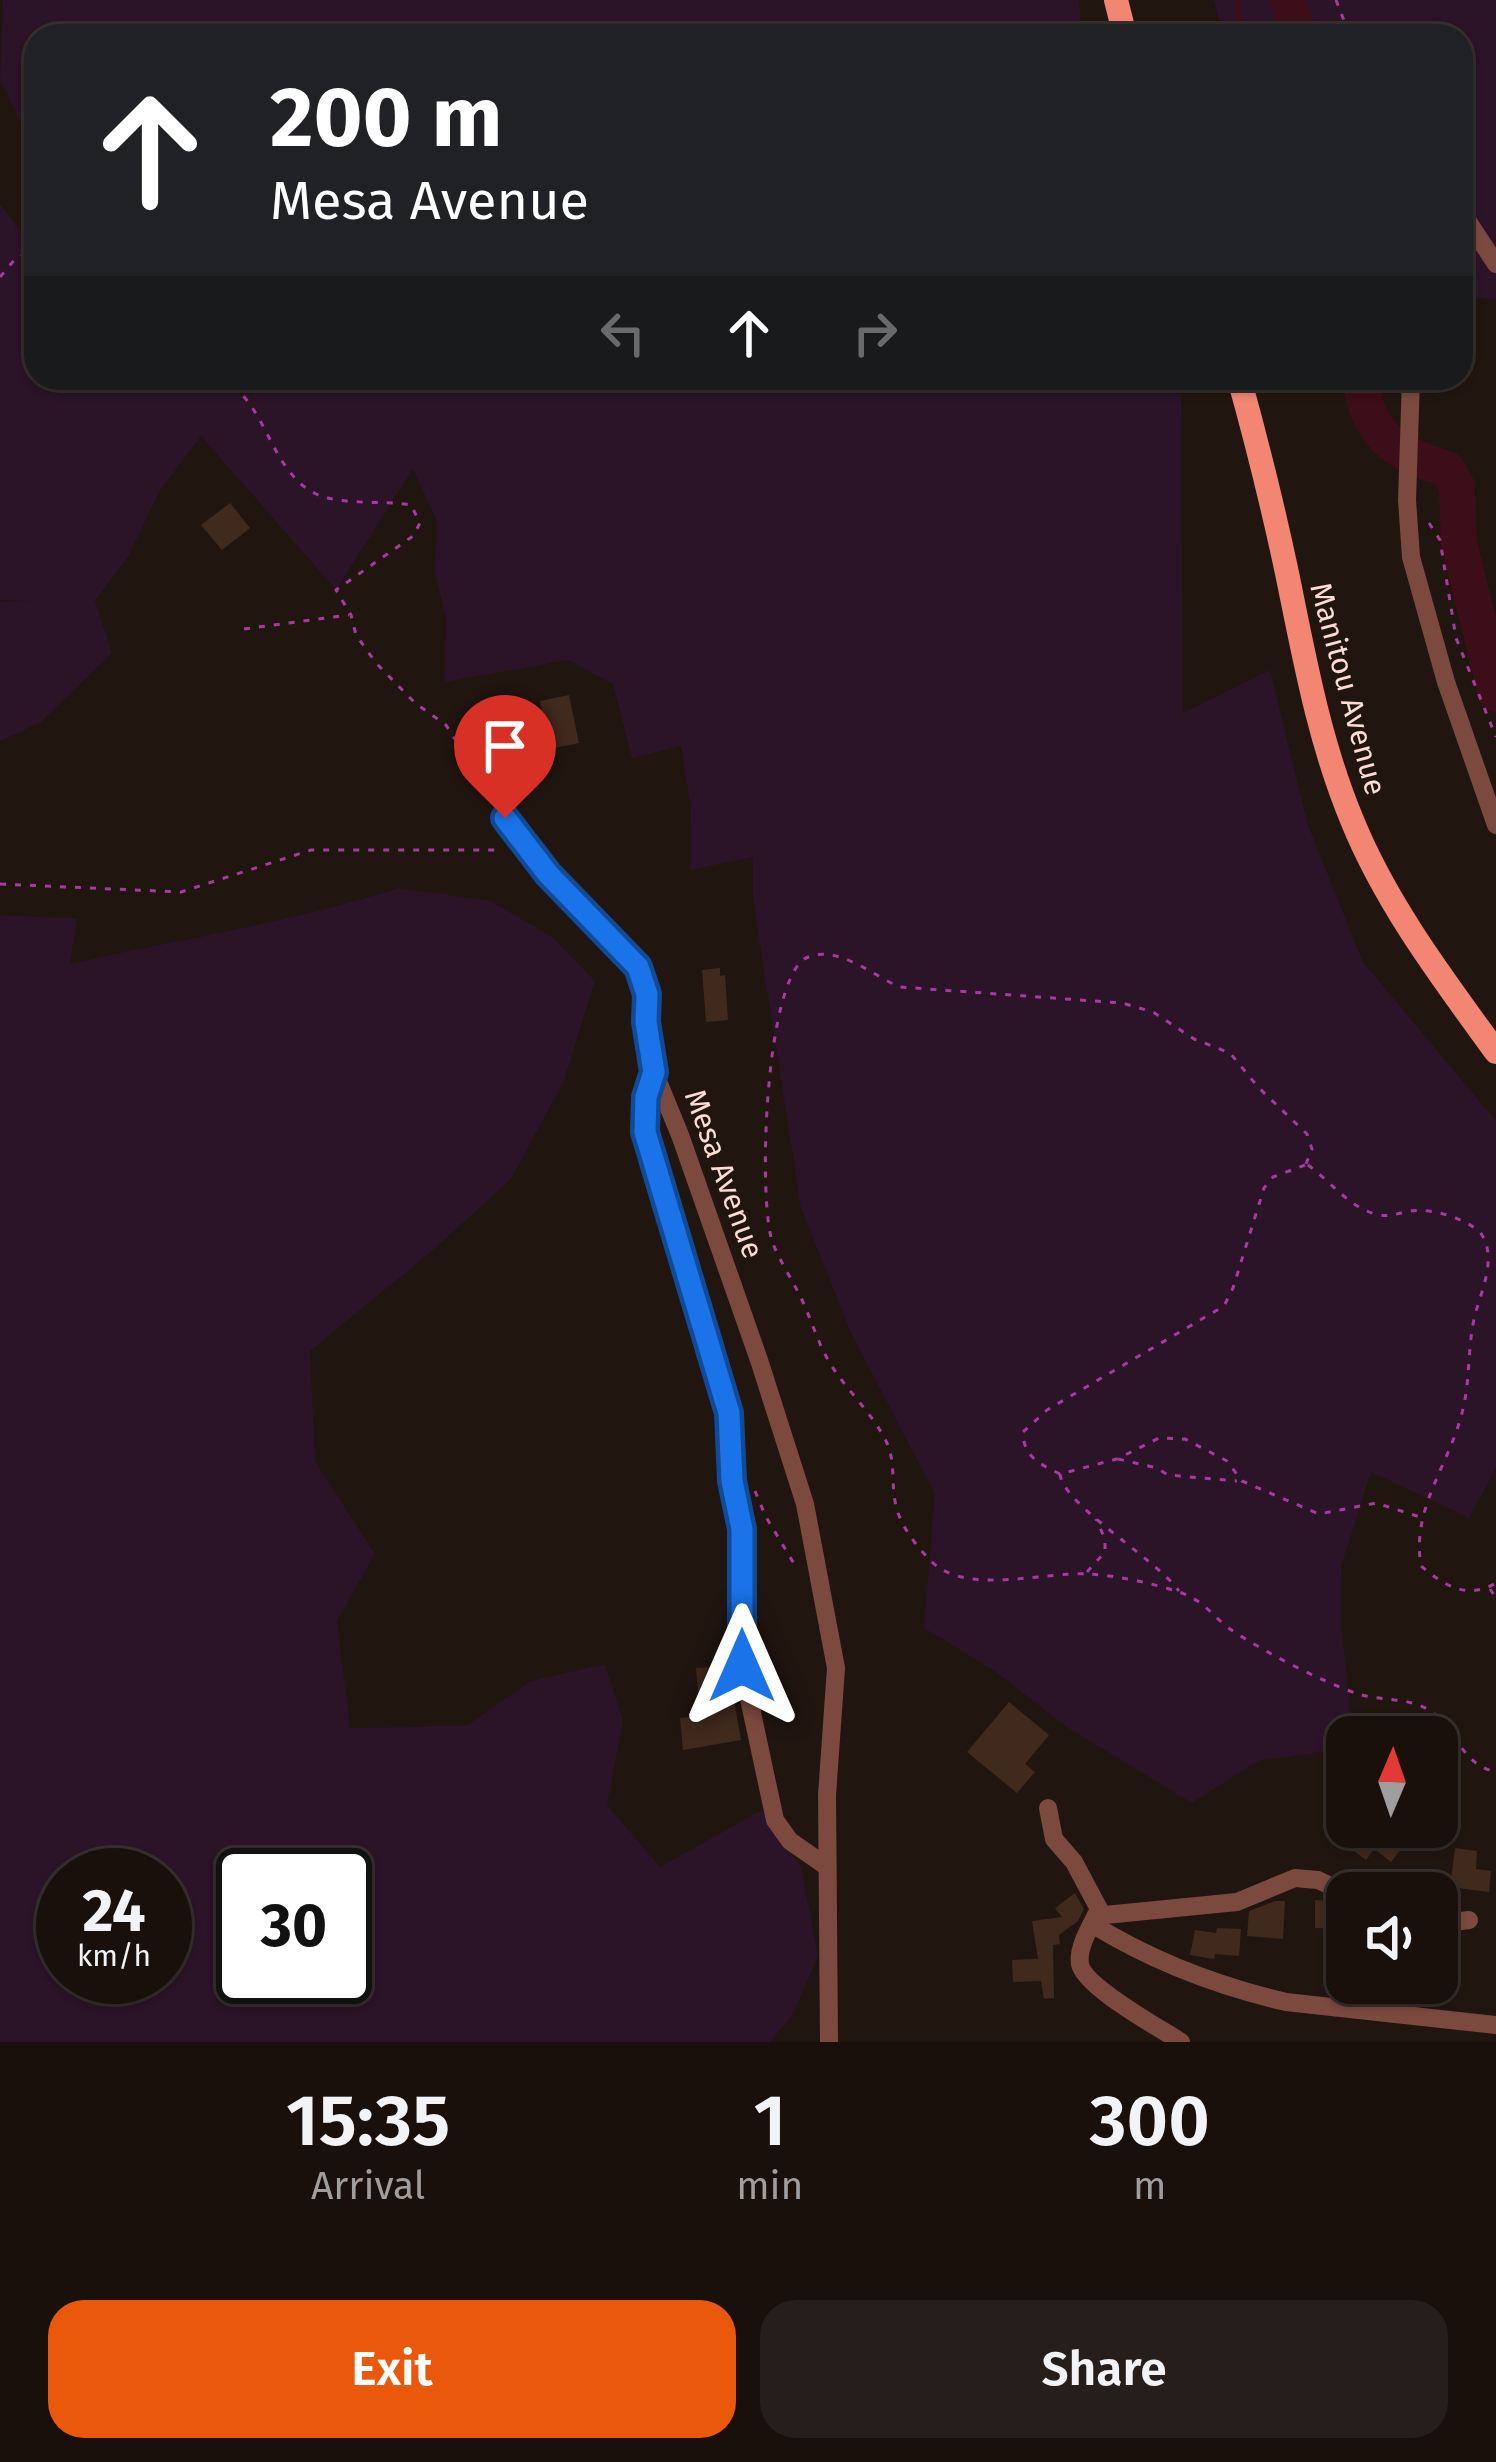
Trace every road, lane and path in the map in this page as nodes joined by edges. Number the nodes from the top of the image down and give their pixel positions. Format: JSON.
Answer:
{"nodes":[{"id":1,"x":1473,"y":229,"type":"edge"},
{"id":2,"x":24,"y":255,"type":"edge"},
{"id":3,"x":1496,"y":264,"type":"edge"},
{"id":4,"x":0,"y":277,"type":"edge"},
{"id":5,"x":241,"y":390,"type":"edge"},
{"id":6,"x":1242,"y":390,"type":"edge"},
{"id":7,"x":1410,"y":390,"type":"edge"},
{"id":8,"x":1429,"y":523,"type":"dead end"},
{"id":9,"x":351,"y":615,"type":"junction"},
{"id":10,"x":244,"y":629,"type":"dead end"},
{"id":11,"x":1496,"y":737,"type":"edge"},
{"id":12,"x":505,"y":818,"type":"joint"},
{"id":13,"x":1496,"y":825,"type":"edge"},
{"id":14,"x":528,"y":850,"type":"junction"},
{"id":15,"x":0,"y":884,"type":"edge"},
{"id":16,"x":1496,"y":1052,"type":"edge"},
{"id":17,"x":654,"y":1072,"type":"junction"},
{"id":18,"x":1306,"y":1164,"type":"junction"},
{"id":19,"x":730,"y":1456,"type":"junction"},
{"id":20,"x":1117,"y":1459,"type":"junction"},
{"id":21,"x":1060,"y":1474,"type":"junction"},
{"id":22,"x":1242,"y":1481,"type":"junction"},
{"id":23,"x":1095,"y":1517,"type":"junction"},
{"id":24,"x":1420,"y":1517,"type":"junction"},
{"id":25,"x":796,"y":1566,"type":"dead end"},
{"id":26,"x":1084,"y":1574,"type":"junction"},
{"id":27,"x":1496,"y":1583,"type":"edge"},
{"id":28,"x":1489,"y":1588,"type":"junction"},
{"id":29,"x":1180,"y":1592,"type":"junction"},
{"id":30,"x":1496,"y":1598,"type":"edge"},
{"id":31,"x":1496,"y":1768,"type":"edge"},
{"id":32,"x":1048,"y":1808,"type":"dead end"},
{"id":33,"x":826,"y":1866,"type":"junction"},
{"id":34,"x":1326,"y":1884,"type":"edge"},
{"id":35,"x":1468,"y":1920,"type":"dead end"},
{"id":36,"x":1458,"y":1921,"type":"edge"},
{"id":37,"x":1092,"y":1924,"type":"junction"},
{"id":38,"x":1496,"y":2025,"type":"edge"},
{"id":39,"x":829,"y":2042,"type":"edge"},
{"id":40,"x":1181,"y":2042,"type":"edge"}],
"edges":[{"from":1,"to":3,"type":"street"},
{"from":2,"to":4,"type":"path"},
{"from":5,"to":9,"type":"path"},
{"from":6,"to":16,"type":"main road","name":"Manitou Avenue"},
{"from":7,"to":13,"type":"street"},
{"from":8,"to":11,"type":"path"},
{"from":9,"to":10,"type":"path"},
{"from":9,"to":12,"type":"path"},
{"from":12,"to":14,"type":"street","name":"Mesa Avenue"},
{"from":14,"to":15,"type":"path"},
{"from":14,"to":17,"type":"street","name":"Mesa Avenue"},
{"from":17,"to":19,"type":"street"},
{"from":17,"to":33,"type":"street","name":"Mesa Avenue"},
{"from":18,"to":21,"type":"path"},
{"from":18,"to":24,"type":"path"},
{"from":18,"to":26,"type":"path"},
{"from":19,"to":25,"type":"path"},
{"from":19,"to":33,"type":"street"},
{"from":20,"to":21,"type":"path"},
{"from":20,"to":22,"type":"path"},
{"from":20,"to":22,"type":"path"},
{"from":21,"to":23,"type":"path"},
{"from":22,"to":24,"type":"path"},
{"from":23,"to":26,"type":"path"},
{"from":23,"to":29,"type":"path"},
{"from":24,"to":28,"type":"path"},
{"from":26,"to":29,"type":"path"},
{"from":27,"to":28,"type":"path"},
{"from":28,"to":30,"type":"path"},
{"from":29,"to":31,"type":"path"},
{"from":32,"to":37,"type":"street"},
{"from":33,"to":39,"type":"street","name":"Mesa Avenue"},
{"from":34,"to":37,"type":"street"},
{"from":35,"to":36,"type":"street"},
{"from":37,"to":38,"type":"street"},
{"from":37,"to":40,"type":"street"}]}
